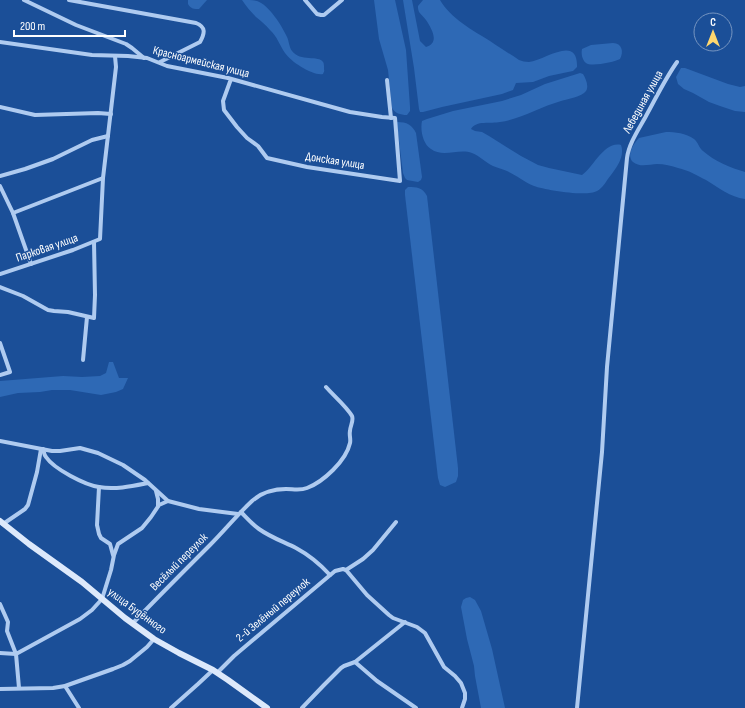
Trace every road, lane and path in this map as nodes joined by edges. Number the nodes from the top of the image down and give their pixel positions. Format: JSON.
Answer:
{"nodes":[{"id":1,"x":25,"y":0,"type":"edge"},
{"id":2,"x":70,"y":0,"type":"edge"},
{"id":3,"x":305,"y":0,"type":"edge"},
{"id":4,"x":342,"y":0,"type":"edge"},
{"id":5,"x":0,"y":42,"type":"edge"},
{"id":6,"x":115,"y":56,"type":"junction"},
{"id":7,"x":144,"y":58,"type":"junction"},
{"id":8,"x":160,"y":62,"type":"junction"},
{"id":9,"x":677,"y":62,"type":"dead end"},
{"id":10,"x":231,"y":79,"type":"junction"},
{"id":11,"x":387,"y":80,"type":"dead end"},
{"id":12,"x":0,"y":106,"type":"edge"},
{"id":13,"x":111,"y":114,"type":"junction"},
{"id":14,"x":393,"y":118,"type":"junction"},
{"id":15,"x":108,"y":136,"type":"junction"},
{"id":16,"x":0,"y":176,"type":"edge"},
{"id":17,"x":103,"y":178,"type":"junction"},
{"id":18,"x":0,"y":186,"type":"edge"},
{"id":19,"x":13,"y":213,"type":"junction"},
{"id":20,"x":94,"y":242,"type":"junction"},
{"id":21,"x":31,"y":264,"type":"junction"},
{"id":22,"x":0,"y":274,"type":"edge"},
{"id":23,"x":0,"y":287,"type":"edge"},
{"id":24,"x":87,"y":316,"type":"junction"},
{"id":25,"x":0,"y":343,"type":"edge"},
{"id":26,"x":83,"y":360,"type":"dead end"},
{"id":27,"x":0,"y":376,"type":"edge"},
{"id":28,"x":326,"y":387,"type":"dead end"},
{"id":29,"x":0,"y":441,"type":"edge"},
{"id":30,"x":42,"y":448,"type":"junction"},
{"id":31,"x":148,"y":483,"type":"junction"},
{"id":32,"x":99,"y":487,"type":"junction"},
{"id":33,"x":156,"y":491,"type":"junction"},
{"id":34,"x":168,"y":501,"type":"junction"},
{"id":35,"x":158,"y":507,"type":"junction"},
{"id":36,"x":239,"y":513,"type":"junction"},
{"id":37,"x":2,"y":522,"type":"edge"},
{"id":38,"x":396,"y":522,"type":"dead end"},
{"id":39,"x":114,"y":555,"type":"junction"},
{"id":40,"x":346,"y":570,"type":"junction"},
{"id":41,"x":330,"y":575,"type":"junction"},
{"id":42,"x":102,"y":599,"type":"junction"},
{"id":43,"x":0,"y":604,"type":"edge"},
{"id":44,"x":405,"y":622,"type":"junction"},
{"id":45,"x":133,"y":623,"type":"junction"},
{"id":46,"x":154,"y":639,"type":"junction"},
{"id":47,"x":0,"y":653,"type":"edge"},
{"id":48,"x":16,"y":654,"type":"junction"},
{"id":49,"x":355,"y":662,"type":"junction"},
{"id":50,"x":215,"y":671,"type":"junction"},
{"id":51,"x":65,"y":686,"type":"junction"},
{"id":52,"x":19,"y":688,"type":"junction"},
{"id":53,"x":0,"y":689,"type":"edge"},
{"id":54,"x":79,"y":708,"type":"edge"},
{"id":55,"x":171,"y":708,"type":"edge"},
{"id":56,"x":267,"y":708,"type":"edge"},
{"id":57,"x":302,"y":708,"type":"edge"},
{"id":58,"x":416,"y":708,"type":"edge"},
{"id":59,"x":462,"y":708,"type":"edge"},
{"id":60,"x":577,"y":708,"type":"edge"}],
"edges":[{"from":1,"to":7,"type":"street"},
{"from":2,"to":8,"type":"street"},
{"from":3,"to":4,"type":"street"},
{"from":5,"to":6,"type":"street","name":"Красноармейская улица"},
{"from":6,"to":7,"type":"street","name":"Красноармейская улица"},
{"from":6,"to":13,"type":"street"},
{"from":7,"to":8,"type":"street","name":"Красноармейская улица"},
{"from":8,"to":10,"type":"street","name":"Красноармейская улица"},
{"from":9,"to":60,"type":"street","name":"Лебединая улица"},
{"from":10,"to":14,"type":"street","name":"Красноармейская улица"},
{"from":10,"to":14,"type":"street","name":"Донская улица"},
{"from":11,"to":14,"type":"street"},
{"from":12,"to":13,"type":"street"},
{"from":13,"to":15,"type":"street"},
{"from":15,"to":16,"type":"street"},
{"from":15,"to":17,"type":"street"},
{"from":17,"to":19,"type":"street"},
{"from":17,"to":20,"type":"street","name":"Парковая улица"},
{"from":18,"to":19,"type":"street"},
{"from":19,"to":21,"type":"street"},
{"from":20,"to":21,"type":"street","name":"Парковая улица"},
{"from":20,"to":24,"type":"street"},
{"from":21,"to":22,"type":"street","name":"Парковая улица"},
{"from":23,"to":24,"type":"street"},
{"from":24,"to":26,"type":"street"},
{"from":25,"to":27,"type":"street"},
{"from":28,"to":36,"type":"street","name":"Весёлый переулок"},
{"from":29,"to":30,"type":"street"},
{"from":30,"to":31,"type":"street"},
{"from":30,"to":32,"type":"street"},
{"from":30,"to":37,"type":"street"},
{"from":31,"to":32,"type":"street"},
{"from":31,"to":33,"type":"street"},
{"from":32,"to":39,"type":"street"},
{"from":33,"to":34,"type":"street"},
{"from":33,"to":35,"type":"street"},
{"from":34,"to":35,"type":"street"},
{"from":34,"to":36,"type":"street"},
{"from":35,"to":39,"type":"street"},
{"from":36,"to":41,"type":"street"},
{"from":36,"to":45,"type":"street","name":"Весёлый переулок"},
{"from":37,"to":42,"type":"main road","name":"улица Будённого"},
{"from":38,"to":40,"type":"street","name":"2-й Зелёный переулок"},
{"from":39,"to":42,"type":"street"},
{"from":40,"to":41,"type":"street","name":"2-й Зелёный переулок"},
{"from":40,"to":44,"type":"street"},
{"from":41,"to":50,"type":"street","name":"2-й Зелёный переулок"},
{"from":42,"to":45,"type":"main road","name":"улица Будённого"},
{"from":42,"to":48,"type":"street"},
{"from":43,"to":48,"type":"street"},
{"from":44,"to":49,"type":"street"},
{"from":44,"to":59,"type":"street"},
{"from":45,"to":46,"type":"main road","name":"улица Будённого"},
{"from":46,"to":50,"type":"main road","name":"улица Будённого"},
{"from":46,"to":51,"type":"street"},
{"from":47,"to":48,"type":"street"},
{"from":48,"to":52,"type":"street"},
{"from":49,"to":57,"type":"street"},
{"from":49,"to":58,"type":"street"},
{"from":50,"to":55,"type":"street","name":"2-й Зелёный переулок"},
{"from":50,"to":56,"type":"main road","name":"улица Будённого"},
{"from":51,"to":52,"type":"street"},
{"from":51,"to":54,"type":"street"},
{"from":52,"to":53,"type":"street"}]}
